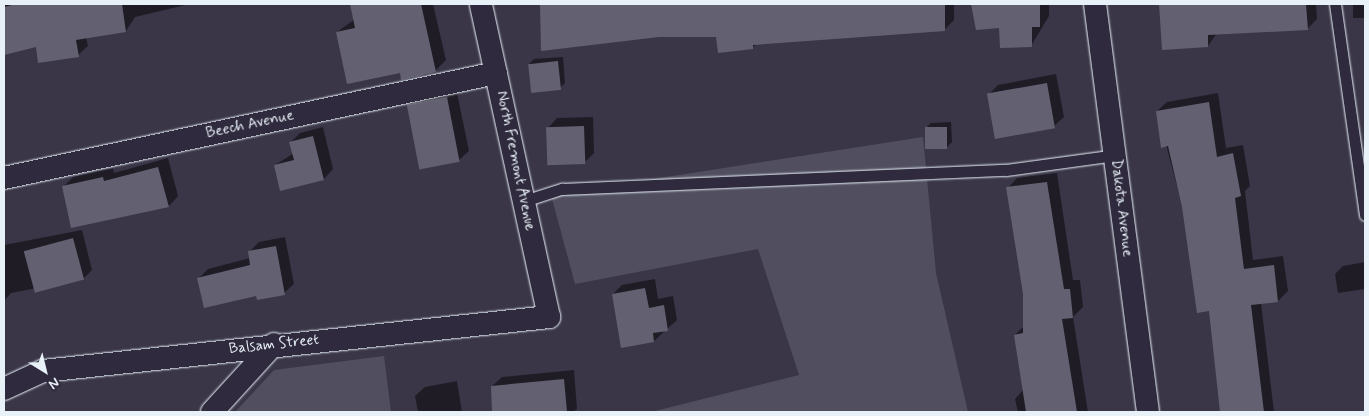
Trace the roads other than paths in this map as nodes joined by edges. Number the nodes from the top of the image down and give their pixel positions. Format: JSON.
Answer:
{"nodes":[{"id":1,"x":481,"y":4,"type":"edge"},
{"id":2,"x":1095,"y":4,"type":"edge"},
{"id":3,"x":1335,"y":4,"type":"edge"},
{"id":4,"x":496,"y":73,"type":"junction"},
{"id":5,"x":1115,"y":155,"type":"junction"},
{"id":6,"x":4,"y":178,"type":"edge"},
{"id":7,"x":524,"y":200,"type":"junction"},
{"id":8,"x":1365,"y":215,"type":"edge"},
{"id":9,"x":549,"y":317,"type":"joint"},
{"id":10,"x":274,"y":344,"type":"junction"},
{"id":11,"x":4,"y":389,"type":"edge"},
{"id":12,"x":212,"y":412,"type":"edge"},
{"id":13,"x":1148,"y":412,"type":"edge"}],
"edges":[{"from":1,"to":4,"type":"street","name":"North Fremont Avenue"},
{"from":2,"to":5,"type":"street","name":"Dakota Avenue"},
{"from":3,"to":8,"type":"lane"},
{"from":4,"to":6,"type":"street","name":"Beech Avenue"},
{"from":4,"to":7,"type":"street","name":"North Fremont Avenue"},
{"from":5,"to":7,"type":"lane"},
{"from":5,"to":13,"type":"street","name":"Dakota Avenue"},
{"from":7,"to":9,"type":"street","name":"North Fremont Avenue"},
{"from":9,"to":10,"type":"street","name":"Balsam Street"},
{"from":10,"to":11,"type":"street","name":"Balsam Street"},
{"from":10,"to":12,"type":"street"}]}
